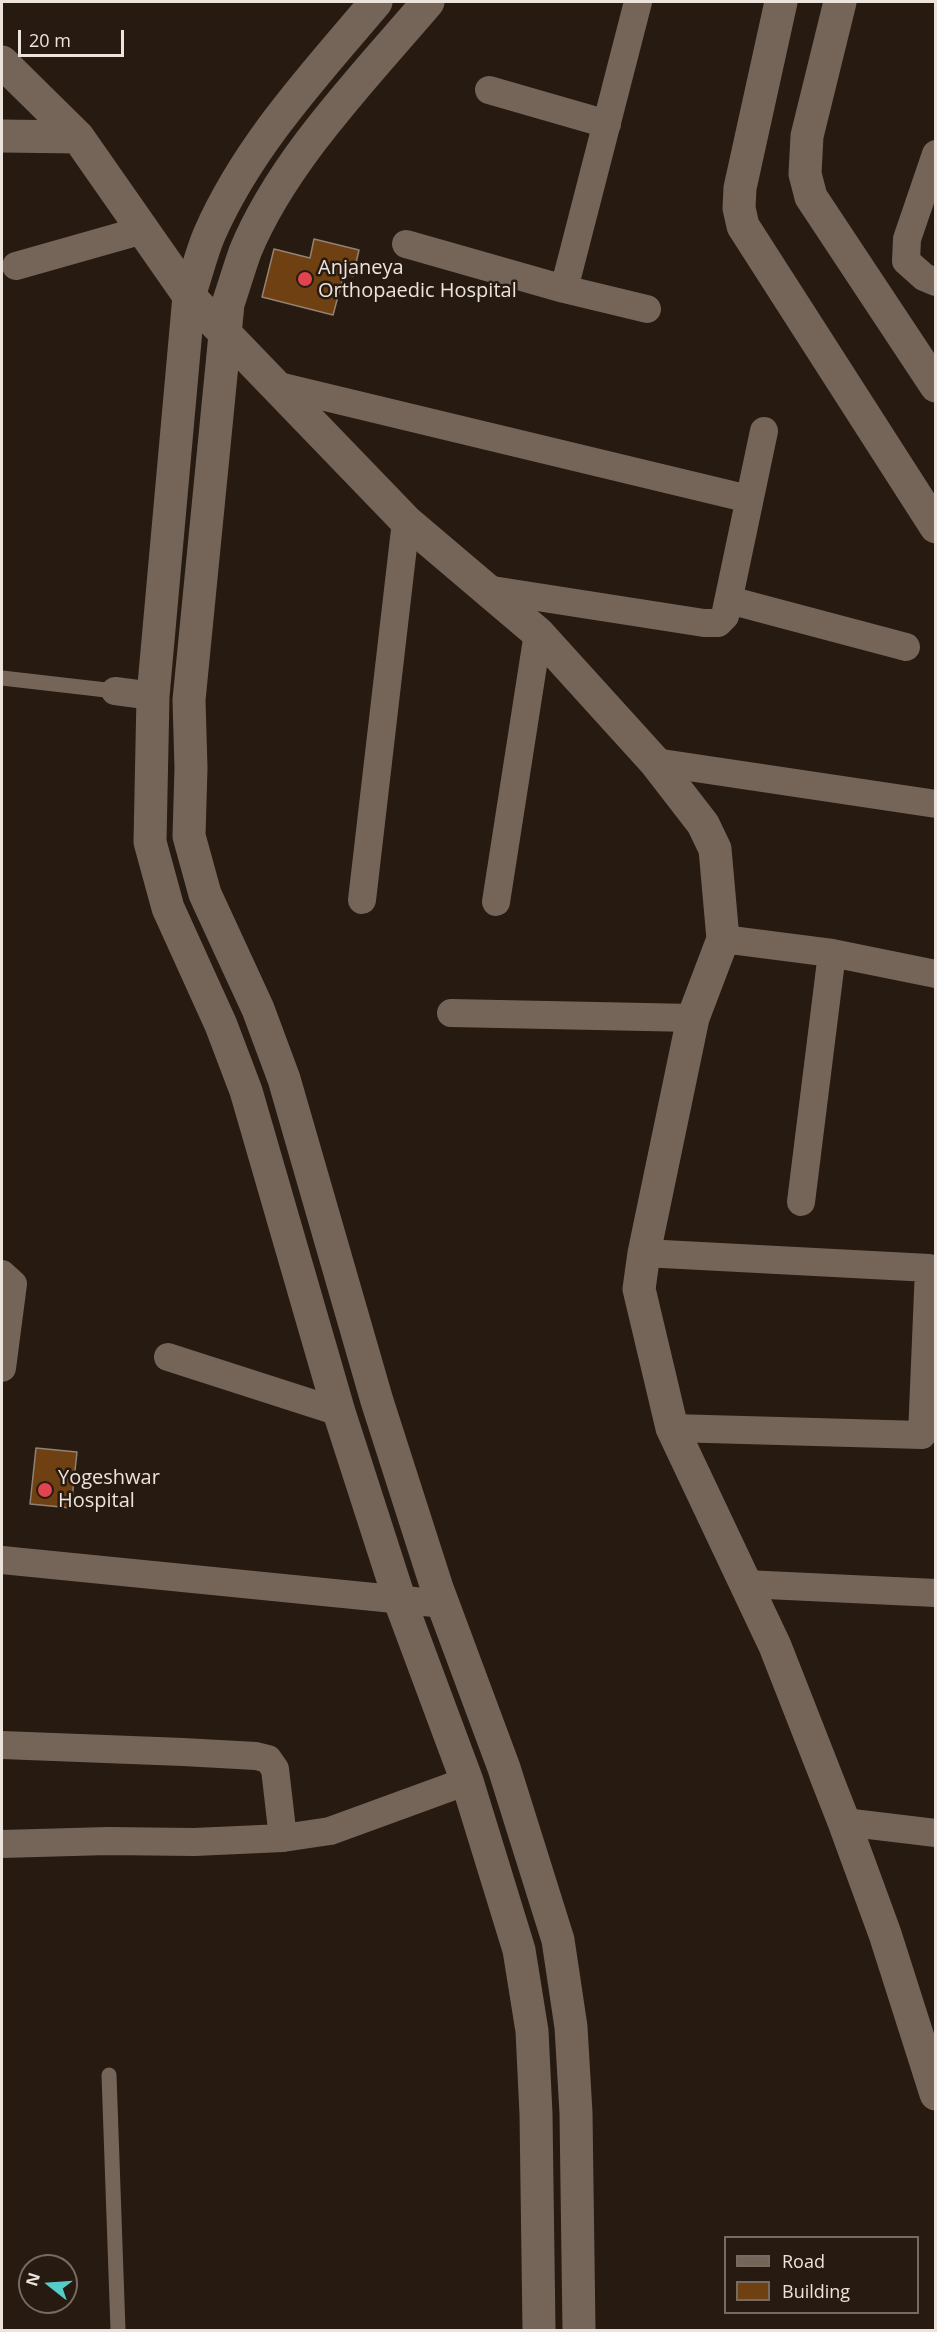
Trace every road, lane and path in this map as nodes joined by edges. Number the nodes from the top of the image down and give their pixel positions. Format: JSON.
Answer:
{"nodes":[{"id":1,"x":376,"y":2,"type":"edge"},
{"id":2,"x":428,"y":2,"type":"edge"},
{"id":3,"x":638,"y":2,"type":"edge"},
{"id":4,"x":781,"y":2,"type":"edge"},
{"id":5,"x":840,"y":2,"type":"edge"},
{"id":6,"x":2,"y":62,"type":"edge"},
{"id":7,"x":489,"y":90,"type":"dead end"},
{"id":8,"x":607,"y":124,"type":"junction"},
{"id":9,"x":2,"y":136,"type":"edge"},
{"id":10,"x":78,"y":137,"type":"junction"},
{"id":11,"x":936,"y":154,"type":"edge"},
{"id":12,"x":143,"y":230,"type":"junction"},
{"id":13,"x":405,"y":244,"type":"dead end"},
{"id":14,"x":16,"y":266,"type":"dead end"},
{"id":15,"x":936,"y":282,"type":"edge"},
{"id":16,"x":564,"y":289,"type":"junction"},
{"id":17,"x":189,"y":296,"type":"junction"},
{"id":18,"x":647,"y":309,"type":"dead end"},
{"id":19,"x":225,"y":333,"type":"junction"},
{"id":20,"x":274,"y":385,"type":"junction"},
{"id":21,"x":936,"y":386,"type":"edge"},
{"id":22,"x":764,"y":431,"type":"dead end"},
{"id":23,"x":750,"y":499,"type":"junction"},
{"id":24,"x":406,"y":521,"type":"junction"},
{"id":25,"x":936,"y":527,"type":"edge"},
{"id":26,"x":486,"y":590,"type":"junction"},
{"id":27,"x":729,"y":600,"type":"junction"},
{"id":28,"x":538,"y":633,"type":"junction"},
{"id":29,"x":906,"y":647,"type":"dead end"},
{"id":30,"x":2,"y":678,"type":"edge"},
{"id":31,"x":115,"y":691,"type":"joint"},
{"id":32,"x":153,"y":696,"type":"junction"},
{"id":33,"x":655,"y":762,"type":"junction"},
{"id":34,"x":936,"y":804,"type":"edge"},
{"id":35,"x":362,"y":900,"type":"dead end"},
{"id":36,"x":496,"y":902,"type":"dead end"},
{"id":37,"x":723,"y":939,"type":"junction"},
{"id":38,"x":832,"y":953,"type":"junction"},
{"id":39,"x":936,"y":974,"type":"edge"},
{"id":40,"x":258,"y":1009,"type":"junction"},
{"id":41,"x":451,"y":1013,"type":"dead end"},
{"id":42,"x":693,"y":1018,"type":"junction"},
{"id":43,"x":221,"y":1025,"type":"junction"},
{"id":44,"x":801,"y":1202,"type":"dead end"},
{"id":45,"x":644,"y":1253,"type":"junction"},
{"id":46,"x":932,"y":1268,"type":"edge"},
{"id":47,"x":2,"y":1274,"type":"edge"},
{"id":48,"x":168,"y":1357,"type":"dead end"},
{"id":49,"x":2,"y":1368,"type":"edge"},
{"id":50,"x":339,"y":1412,"type":"junction"},
{"id":51,"x":672,"y":1428,"type":"junction"},
{"id":52,"x":2,"y":1560,"type":"edge"},
{"id":53,"x":745,"y":1584,"type":"junction"},
{"id":54,"x":936,"y":1593,"type":"edge"},
{"id":55,"x":400,"y":1601,"type":"junction"},
{"id":56,"x":444,"y":1604,"type":"junction"},
{"id":57,"x":2,"y":1745,"type":"edge"},
{"id":58,"x":467,"y":1781,"type":"junction"},
{"id":59,"x":844,"y":1822,"type":"junction"},
{"id":60,"x":936,"y":1833,"type":"edge"},
{"id":61,"x":283,"y":1838,"type":"junction"},
{"id":62,"x":2,"y":1844,"type":"edge"},
{"id":63,"x":929,"y":2054,"type":"edge"},
{"id":64,"x":109,"y":2075,"type":"dead end"},
{"id":65,"x":936,"y":2094,"type":"edge"},
{"id":66,"x":118,"y":2331,"type":"edge"},
{"id":67,"x":539,"y":2331,"type":"edge"},
{"id":68,"x":579,"y":2331,"type":"edge"}],
"edges":[{"from":1,"to":17,"type":"street"},
{"from":2,"to":19,"type":"street"},
{"from":3,"to":8,"type":"street"},
{"from":4,"to":25,"type":"street"},
{"from":5,"to":21,"type":"street"},
{"from":6,"to":10,"type":"street"},
{"from":7,"to":8,"type":"street"},
{"from":8,"to":16,"type":"street"},
{"from":9,"to":10,"type":"street"},
{"from":10,"to":12,"type":"street"},
{"from":11,"to":15,"type":"street"},
{"from":12,"to":14,"type":"street"},
{"from":12,"to":17,"type":"street"},
{"from":13,"to":16,"type":"street"},
{"from":16,"to":18,"type":"street"},
{"from":17,"to":19,"type":"street"},
{"from":17,"to":32,"type":"street"},
{"from":19,"to":20,"type":"street"},
{"from":19,"to":40,"type":"street"},
{"from":20,"to":23,"type":"street"},
{"from":20,"to":24,"type":"street"},
{"from":22,"to":23,"type":"street"},
{"from":23,"to":27,"type":"street"},
{"from":24,"to":26,"type":"street"},
{"from":24,"to":35,"type":"street"},
{"from":26,"to":27,"type":"street"},
{"from":26,"to":28,"type":"street"},
{"from":27,"to":29,"type":"street"},
{"from":28,"to":33,"type":"street"},
{"from":28,"to":36,"type":"street"},
{"from":30,"to":31,"type":"lane"},
{"from":31,"to":32,"type":"street"},
{"from":32,"to":43,"type":"street"},
{"from":33,"to":34,"type":"street"},
{"from":33,"to":37,"type":"street"},
{"from":37,"to":38,"type":"street"},
{"from":37,"to":42,"type":"street"},
{"from":38,"to":39,"type":"street"},
{"from":38,"to":44,"type":"street"},
{"from":40,"to":43,"type":"street"},
{"from":40,"to":56,"type":"street"},
{"from":41,"to":42,"type":"street"},
{"from":42,"to":45,"type":"street"},
{"from":43,"to":50,"type":"street"},
{"from":45,"to":46,"type":"street"},
{"from":45,"to":51,"type":"street"},
{"from":46,"to":51,"type":"street"},
{"from":47,"to":49,"type":"street"},
{"from":48,"to":50,"type":"street"},
{"from":50,"to":55,"type":"street"},
{"from":51,"to":53,"type":"street"},
{"from":52,"to":55,"type":"street"},
{"from":53,"to":54,"type":"street"},
{"from":53,"to":59,"type":"street"},
{"from":55,"to":56,"type":"street"},
{"from":55,"to":58,"type":"street"},
{"from":56,"to":68,"type":"street"},
{"from":57,"to":61,"type":"street"},
{"from":58,"to":61,"type":"street"},
{"from":58,"to":67,"type":"street"},
{"from":59,"to":60,"type":"street"},
{"from":59,"to":63,"type":"street"},
{"from":61,"to":62,"type":"street"},
{"from":63,"to":65,"type":"street"},
{"from":64,"to":66,"type":"lane"}]}
